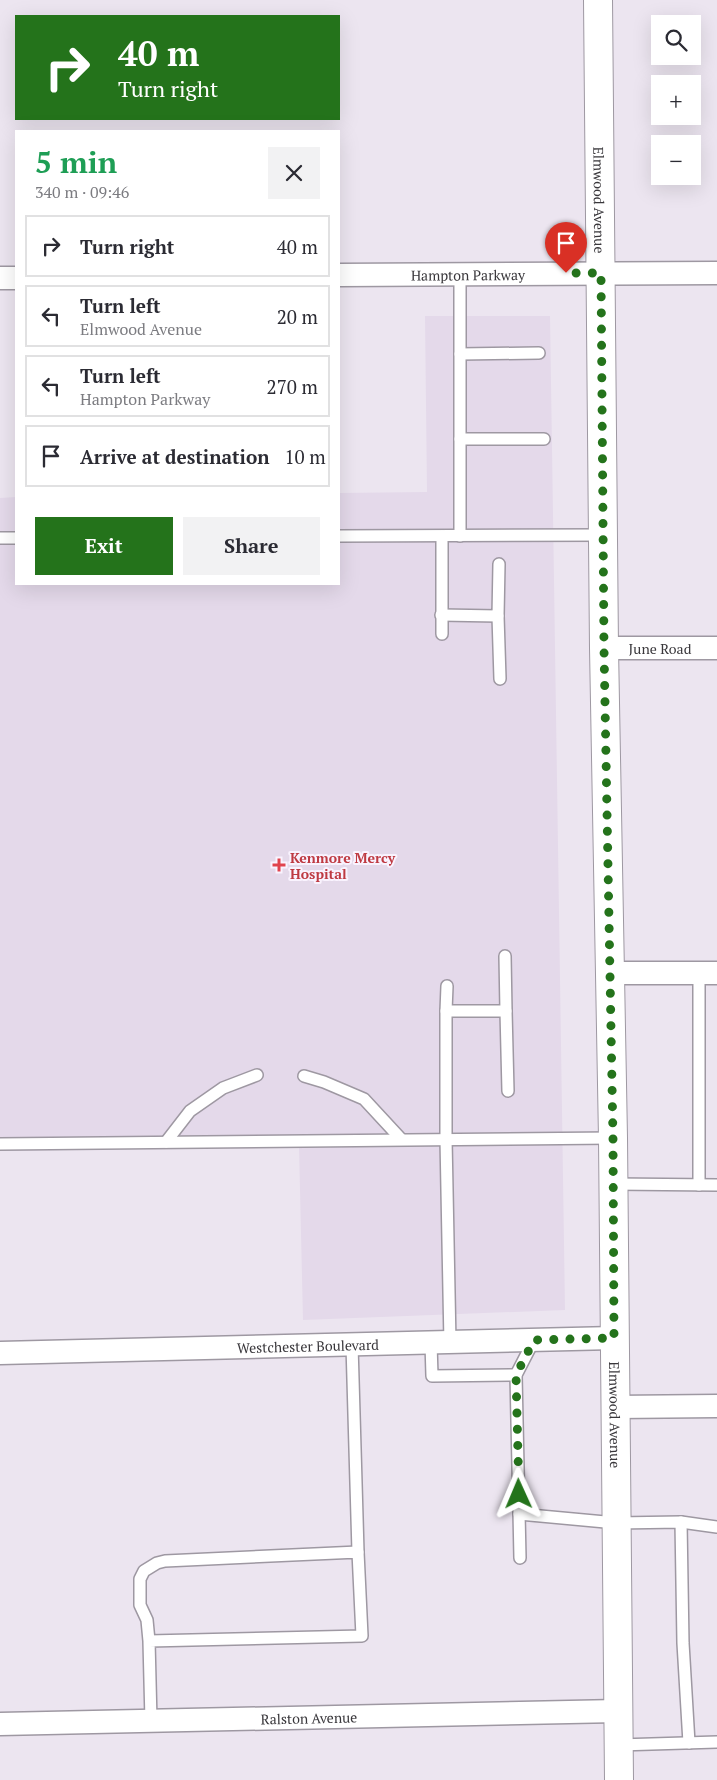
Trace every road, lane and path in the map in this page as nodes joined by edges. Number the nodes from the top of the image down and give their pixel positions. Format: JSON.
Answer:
{"nodes":[{"id":1,"x":598,"y":0,"type":"edge"},
{"id":2,"x":601,"y":273,"type":"junction"},
{"id":3,"x":717,"y":273,"type":"edge"},
{"id":4,"x":460,"y":274,"type":"junction"},
{"id":5,"x":340,"y":275,"type":"edge"},
{"id":6,"x":0,"y":278,"type":"edge"},
{"id":7,"x":15,"y":278,"type":"edge"},
{"id":8,"x":539,"y":353,"type":"dead end"},
{"id":9,"x":460,"y":354,"type":"junction"},
{"id":10,"x":460,"y":439,"type":"junction"},
{"id":11,"x":544,"y":439,"type":"dead end"},
{"id":12,"x":603,"y":535,"type":"junction"},
{"id":13,"x":340,"y":536,"type":"edge"},
{"id":14,"x":442,"y":536,"type":"junction"},
{"id":15,"x":460,"y":536,"type":"junction"},
{"id":16,"x":0,"y":538,"type":"edge"},
{"id":17,"x":15,"y":538,"type":"edge"},
{"id":18,"x":498,"y":564,"type":"dead end"},
{"id":19,"x":441,"y":615,"type":"junction"},
{"id":20,"x":498,"y":616,"type":"junction"},
{"id":21,"x":442,"y":634,"type":"dead end"},
{"id":22,"x":604,"y":648,"type":"junction"},
{"id":23,"x":717,"y":648,"type":"edge"},
{"id":24,"x":500,"y":679,"type":"dead end"},
{"id":25,"x":505,"y":956,"type":"dead end"},
{"id":26,"x":610,"y":973,"type":"junction"},
{"id":27,"x":708,"y":973,"type":"edge"},
{"id":28,"x":447,"y":986,"type":"dead end"},
{"id":29,"x":446,"y":1011,"type":"junction"},
{"id":30,"x":506,"y":1011,"type":"junction"},
{"id":31,"x":257,"y":1075,"type":"dead end"},
{"id":32,"x":304,"y":1076,"type":"dead end"},
{"id":33,"x":508,"y":1091,"type":"dead end"},
{"id":34,"x":613,"y":1138,"type":"junction"},
{"id":35,"x":400,"y":1139,"type":"junction"},
{"id":36,"x":446,"y":1139,"type":"junction"},
{"id":37,"x":166,"y":1142,"type":"junction"},
{"id":38,"x":0,"y":1144,"type":"edge"},
{"id":39,"x":613,"y":1184,"type":"junction"},
{"id":40,"x":698,"y":1185,"type":"junction"},
{"id":41,"x":717,"y":1185,"type":"edge"},
{"id":42,"x":614,"y":1338,"type":"junction"},
{"id":43,"x":534,"y":1340,"type":"junction"},
{"id":44,"x":440,"y":1343,"type":"junction"},
{"id":45,"x":352,"y":1345,"type":"junction"},
{"id":46,"x":0,"y":1353,"type":"edge"},
{"id":47,"x":516,"y":1375,"type":"junction"},
{"id":48,"x":717,"y":1406,"type":"edge"},
{"id":49,"x":615,"y":1408,"type":"junction"},
{"id":50,"x":519,"y":1514,"type":"junction"},
{"id":51,"x":681,"y":1522,"type":"junction"},
{"id":52,"x":616,"y":1523,"type":"junction"},
{"id":53,"x":717,"y":1527,"type":"edge"},
{"id":54,"x":358,"y":1552,"type":"junction"},
{"id":55,"x":520,"y":1558,"type":"dead end"},
{"id":56,"x":149,"y":1641,"type":"junction"},
{"id":57,"x":618,"y":1711,"type":"junction"},
{"id":58,"x":151,"y":1721,"type":"junction"},
{"id":59,"x":0,"y":1724,"type":"edge"},
{"id":60,"x":717,"y":1742,"type":"edge"},
{"id":61,"x":689,"y":1743,"type":"junction"},
{"id":62,"x":618,"y":1745,"type":"junction"},
{"id":63,"x":619,"y":1780,"type":"edge"}],
"edges":[{"from":1,"to":2,"type":"street","name":"Elmwood Avenue"},
{"from":2,"to":3,"type":"street","name":"Hampton Parkway"},
{"from":2,"to":4,"type":"street","name":"Hampton Parkway"},
{"from":2,"to":12,"type":"street","name":"Elmwood Avenue"},
{"from":4,"to":5,"type":"street","name":"Hampton Parkway"},
{"from":4,"to":9,"type":"lane"},
{"from":6,"to":7,"type":"street"},
{"from":8,"to":9,"type":"lane"},
{"from":9,"to":10,"type":"lane"},
{"from":10,"to":11,"type":"lane"},
{"from":10,"to":15,"type":"lane"},
{"from":12,"to":15,"type":"lane"},
{"from":12,"to":22,"type":"street","name":"Elmwood Avenue"},
{"from":13,"to":14,"type":"lane"},
{"from":14,"to":15,"type":"lane"},
{"from":14,"to":19,"type":"lane"},
{"from":16,"to":17,"type":"lane"},
{"from":18,"to":20,"type":"lane"},
{"from":19,"to":20,"type":"lane"},
{"from":19,"to":21,"type":"lane"},
{"from":20,"to":24,"type":"lane"},
{"from":22,"to":23,"type":"street","name":"June Road"},
{"from":22,"to":26,"type":"street","name":"Elmwood Avenue"},
{"from":25,"to":30,"type":"lane"},
{"from":26,"to":27,"type":"street"},
{"from":26,"to":34,"type":"street","name":"Elmwood Avenue"},
{"from":27,"to":40,"type":"lane"},
{"from":28,"to":29,"type":"lane"},
{"from":29,"to":30,"type":"lane"},
{"from":29,"to":36,"type":"lane"},
{"from":30,"to":33,"type":"lane"},
{"from":31,"to":37,"type":"lane"},
{"from":32,"to":35,"type":"lane"},
{"from":34,"to":36,"type":"lane"},
{"from":34,"to":39,"type":"street","name":"Elmwood Avenue"},
{"from":35,"to":36,"type":"lane"},
{"from":35,"to":37,"type":"lane"},
{"from":36,"to":44,"type":"lane"},
{"from":37,"to":38,"type":"lane"},
{"from":39,"to":40,"type":"lane"},
{"from":39,"to":42,"type":"street","name":"Elmwood Avenue"},
{"from":40,"to":41,"type":"lane"},
{"from":42,"to":43,"type":"street","name":"Westchester Boulevard"},
{"from":42,"to":49,"type":"street","name":"Elmwood Avenue"},
{"from":43,"to":44,"type":"street","name":"Westchester Boulevard"},
{"from":43,"to":47,"type":"lane"},
{"from":44,"to":45,"type":"street","name":"Westchester Boulevard"},
{"from":44,"to":47,"type":"lane"},
{"from":45,"to":46,"type":"street","name":"Westchester Boulevard"},
{"from":45,"to":54,"type":"lane"},
{"from":47,"to":50,"type":"lane"},
{"from":48,"to":49,"type":"street"},
{"from":49,"to":52,"type":"street","name":"Elmwood Avenue"},
{"from":50,"to":52,"type":"lane"},
{"from":50,"to":55,"type":"lane"},
{"from":51,"to":52,"type":"lane"},
{"from":51,"to":53,"type":"lane"},
{"from":51,"to":61,"type":"lane"},
{"from":52,"to":57,"type":"street","name":"Elmwood Avenue"},
{"from":54,"to":56,"type":"lane"},
{"from":54,"to":56,"type":"lane"},
{"from":56,"to":58,"type":"lane"},
{"from":57,"to":58,"type":"street","name":"Ralston Avenue"},
{"from":57,"to":62,"type":"street","name":"Elmwood Avenue"},
{"from":58,"to":59,"type":"street","name":"Ralston Avenue"},
{"from":60,"to":61,"type":"lane"},
{"from":61,"to":62,"type":"lane"},
{"from":62,"to":63,"type":"street","name":"Elmwood Avenue"}]}
